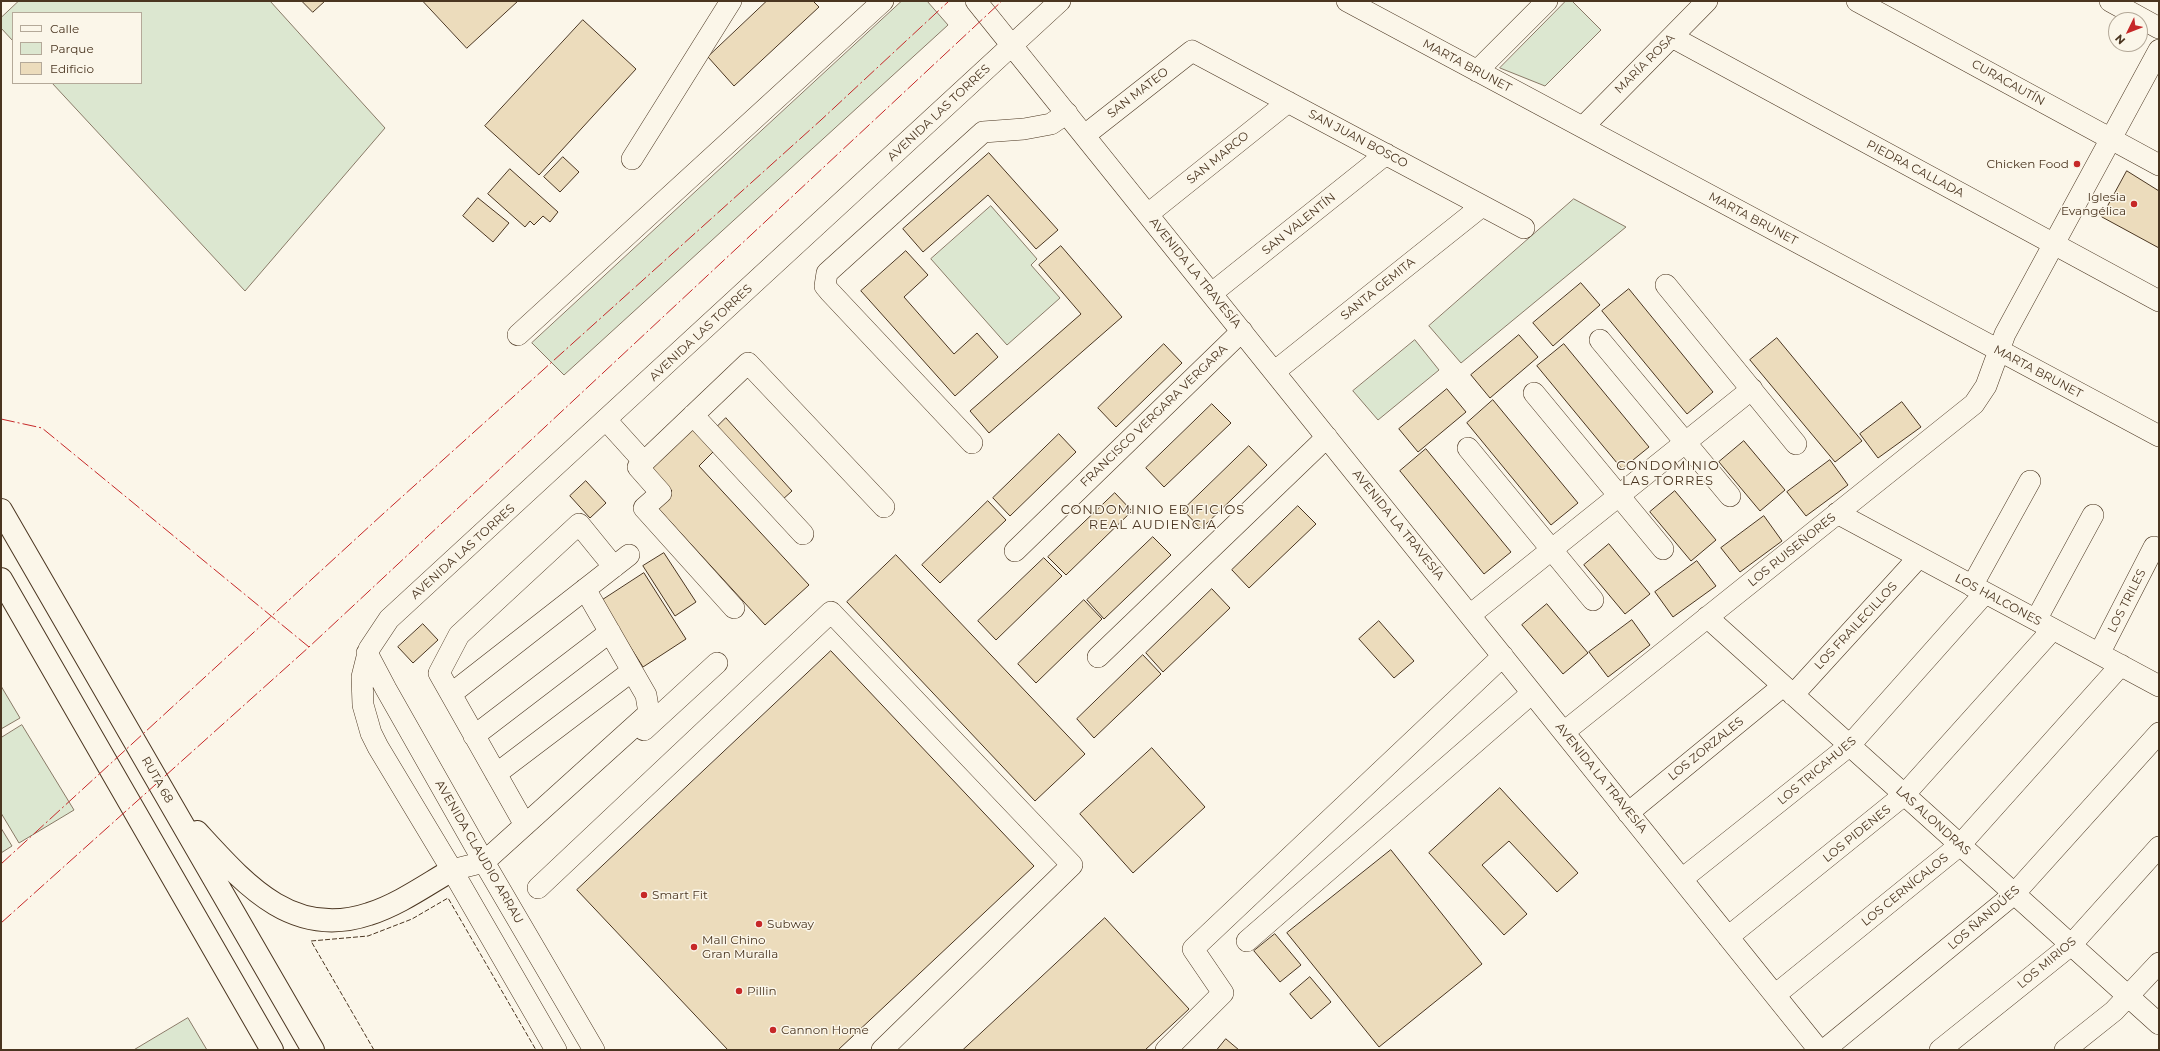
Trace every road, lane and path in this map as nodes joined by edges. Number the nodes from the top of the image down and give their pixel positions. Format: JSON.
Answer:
{"nodes":[{"id":1,"x":731,"y":1,"type":"edge"},
{"id":2,"x":883,"y":1,"type":"edge"},
{"id":3,"x":976,"y":1,"type":"edge"},
{"id":4,"x":1060,"y":1,"type":"edge"},
{"id":5,"x":1347,"y":1,"type":"edge"},
{"id":6,"x":1547,"y":1,"type":"edge"},
{"id":7,"x":1707,"y":1,"type":"edge"},
{"id":8,"x":1858,"y":1,"type":"edge"},
{"id":9,"x":2110,"y":1,"type":"edge"},
{"id":10,"x":2159,"y":28,"type":"edge"},
{"id":11,"x":1672,"y":37,"type":"junction"},
{"id":12,"x":1012,"y":45,"type":"junction"},
{"id":13,"x":2159,"y":50,"type":"edge"},
{"id":14,"x":1192,"y":51,"type":"joint"},
{"id":15,"x":1477,"y":71,"type":"junction"},
{"id":16,"x":1288,"y":102,"type":"junction"},
{"id":17,"x":1067,"y":113,"type":"junction"},
{"id":18,"x":1583,"y":127,"type":"junction"},
{"id":19,"x":1085,"y":135,"type":"junction"},
{"id":20,"x":2111,"y":139,"type":"junction"},
{"id":21,"x":1386,"y":154,"type":"junction"},
{"id":22,"x":632,"y":159,"type":"dead end"},
{"id":23,"x":2159,"y":165,"type":"edge"},
{"id":24,"x":1482,"y":206,"type":"junction"},
{"id":25,"x":1148,"y":214,"type":"junction"},
{"id":26,"x":1524,"y":228,"type":"dead end"},
{"id":27,"x":2054,"y":244,"type":"junction"},
{"id":28,"x":1666,"y":285,"type":"dead end"},
{"id":29,"x":1212,"y":293,"type":"junction"},
{"id":30,"x":2159,"y":301,"type":"edge"},
{"id":31,"x":1242,"y":331,"type":"junction"},
{"id":32,"x":518,"y":336,"type":"dead end"},
{"id":33,"x":1600,"y":340,"type":"dead end"},
{"id":34,"x":1999,"y":350,"type":"junction"},
{"id":35,"x":1274,"y":372,"type":"junction"},
{"id":36,"x":1752,"y":389,"type":"junction"},
{"id":37,"x":1534,"y":393,"type":"dead end"},
{"id":38,"x":693,"y":415,"type":"junction"},
{"id":39,"x":607,"y":421,"type":"junction"},
{"id":40,"x":2159,"y":436,"type":"edge"},
{"id":41,"x":1327,"y":438,"type":"junction"},
{"id":42,"x":972,"y":443,"type":"dead end"},
{"id":43,"x":1686,"y":443,"type":"junction"},
{"id":44,"x":1796,"y":444,"type":"dead end"},
{"id":45,"x":1468,"y":448,"type":"dead end"},
{"id":46,"x":644,"y":462,"type":"junction"},
{"id":47,"x":2030,"y":481,"type":"dead end"},
{"id":48,"x":1619,"y":496,"type":"junction"},
{"id":49,"x":1730,"y":496,"type":"dead end"},
{"id":50,"x":884,"y":507,"type":"dead end"},
{"id":51,"x":1,"y":510,"type":"edge"},
{"id":52,"x":1838,"y":513,"type":"junction"},
{"id":53,"x":2093,"y":515,"type":"dead end"},
{"id":54,"x":803,"y":534,"type":"dead end"},
{"id":55,"x":2154,"y":547,"type":"dead end"},
{"id":56,"x":1663,"y":549,"type":"dead end"},
{"id":57,"x":1551,"y":550,"type":"junction"},
{"id":58,"x":1014,"y":551,"type":"dead end"},
{"id":59,"x":1919,"y":557,"type":"junction"},
{"id":60,"x":1,"y":579,"type":"edge"},
{"id":61,"x":585,"y":589,"type":"junction"},
{"id":62,"x":1978,"y":589,"type":"junction"},
{"id":63,"x":1593,"y":600,"type":"dead end"},
{"id":64,"x":734,"y":608,"type":"dead end"},
{"id":65,"x":1470,"y":615,"type":"junction"},
{"id":66,"x":1707,"y":618,"type":"junction"},
{"id":67,"x":2045,"y":625,"type":"junction"},
{"id":68,"x":610,"y":632,"type":"junction"},
{"id":69,"x":367,"y":653,"type":"junction"},
{"id":70,"x":2099,"y":654,"type":"junction"},
{"id":71,"x":1503,"y":656,"type":"junction"},
{"id":72,"x":1098,"y":657,"type":"dead end"},
{"id":73,"x":717,"y":663,"type":"dead end"},
{"id":74,"x":2120,"y":665,"type":"junction"},
{"id":75,"x":632,"y":671,"type":"junction"},
{"id":76,"x":2159,"y":686,"type":"edge"},
{"id":77,"x":1788,"y":690,"type":"junction"},
{"id":78,"x":1532,"y":693,"type":"junction"},
{"id":79,"x":451,"y":694,"type":"junction"},
{"id":80,"x":1564,"y":732,"type":"junction"},
{"id":81,"x":2159,"y":733,"type":"edge"},
{"id":82,"x":474,"y":736,"type":"junction"},
{"id":83,"x":1849,"y":746,"type":"junction"},
{"id":84,"x":589,"y":768,"type":"junction"},
{"id":85,"x":496,"y":774,"type":"junction"},
{"id":86,"x":1904,"y":795,"type":"junction"},
{"id":87,"x":169,"y":801,"type":"junction"},
{"id":88,"x":1628,"y":813,"type":"junction"},
{"id":89,"x":525,"y":825,"type":"junction"},
{"id":90,"x":1960,"y":845,"type":"junction"},
{"id":91,"x":2159,"y":847,"type":"edge"},
{"id":92,"x":484,"y":862,"type":"junction"},
{"id":93,"x":452,"y":870,"type":"junction"},
{"id":94,"x":1682,"y":879,"type":"junction"},
{"id":95,"x":538,"y":888,"type":"dead end"},
{"id":96,"x":2014,"y":894,"type":"junction"},
{"id":97,"x":1728,"y":937,"type":"junction"},
{"id":98,"x":1247,"y":941,"type":"dead end"},
{"id":99,"x":2070,"y":945,"type":"junction"},
{"id":100,"x":2159,"y":963,"type":"edge"},
{"id":101,"x":1775,"y":995,"type":"junction"},
{"id":102,"x":2128,"y":996,"type":"junction"},
{"id":103,"x":2159,"y":1024,"type":"edge"},
{"id":104,"x":272,"y":1050,"type":"edge"},
{"id":105,"x":313,"y":1050,"type":"edge"},
{"id":106,"x":556,"y":1050,"type":"edge"},
{"id":107,"x":594,"y":1050,"type":"edge"},
{"id":108,"x":882,"y":1050,"type":"edge"},
{"id":109,"x":1166,"y":1050,"type":"edge"},
{"id":110,"x":1819,"y":1050,"type":"edge"},
{"id":111,"x":1824,"y":1050,"type":"edge"},
{"id":112,"x":1940,"y":1050,"type":"edge"},
{"id":113,"x":2065,"y":1050,"type":"edge"}],
"edges":[{"from":1,"to":22,"type":"street"},
{"from":2,"to":32,"type":"street"},
{"from":3,"to":12,"type":"street","name":"AVENIDA LA TRAVESÍA"},
{"from":4,"to":12,"type":"street","name":"AVENIDA LAS TORRES"},
{"from":5,"to":15,"type":"street","name":"MARTA BRUNET"},
{"from":6,"to":15,"type":"street"},
{"from":7,"to":11,"type":"street","name":"MARÍA ROSA"},
{"from":8,"to":20,"type":"street","name":"CURACAUTÍN"},
{"from":9,"to":10,"type":"street"},
{"from":11,"to":18,"type":"street","name":"MARÍA ROSA"},
{"from":11,"to":27,"type":"street","name":"PIEDRA CALLADA"},
{"from":12,"to":17,"type":"street","name":"AVENIDA LA TRAVESÍA"},
{"from":12,"to":39,"type":"street","name":"AVENIDA LAS TORRES"},
{"from":13,"to":20,"type":"street","name":"LOS RUISEÑORES"},
{"from":14,"to":16,"type":"street","name":"SAN JUAN BOSCO"},
{"from":14,"to":19,"type":"street","name":"SAN MATEO"},
{"from":15,"to":18,"type":"street","name":"MARTA BRUNET"},
{"from":16,"to":21,"type":"street","name":"SAN JUAN BOSCO"},
{"from":16,"to":25,"type":"street","name":"SAN MARCO"},
{"from":17,"to":19,"type":"street","name":"AVENIDA LA TRAVESÍA"},
{"from":17,"to":42,"type":"street"},
{"from":18,"to":34,"type":"street","name":"MARTA BRUNET"},
{"from":19,"to":25,"type":"street","name":"AVENIDA LA TRAVESÍA"},
{"from":20,"to":23,"type":"street","name":"CURACAUTÍN"},
{"from":20,"to":27,"type":"street","name":"LOS RUISEÑORES"},
{"from":21,"to":24,"type":"street","name":"SAN JUAN BOSCO"},
{"from":21,"to":29,"type":"street","name":"SAN VALENTÍN"},
{"from":24,"to":26,"type":"street","name":"SAN JUAN BOSCO"},
{"from":24,"to":35,"type":"street","name":"SANTA GEMITA"},
{"from":25,"to":29,"type":"street","name":"AVENIDA LA TRAVESÍA"},
{"from":27,"to":30,"type":"street","name":"PIEDRA CALLADA"},
{"from":27,"to":34,"type":"street","name":"LOS RUISEÑORES"},
{"from":28,"to":36,"type":"street"},
{"from":29,"to":31,"type":"street","name":"AVENIDA LA TRAVESÍA"},
{"from":31,"to":35,"type":"street","name":"AVENIDA LA TRAVESÍA"},
{"from":31,"to":58,"type":"street","name":"FRANCISCO VERGARA VERGARA"},
{"from":33,"to":43,"type":"street"},
{"from":34,"to":40,"type":"street","name":"MARTA BRUNET"},
{"from":34,"to":52,"type":"street","name":"LOS RUISEÑORES"},
{"from":35,"to":41,"type":"street","name":"AVENIDA LA TRAVESÍA"},
{"from":36,"to":43,"type":"street"},
{"from":36,"to":44,"type":"street"},
{"from":37,"to":48,"type":"street"},
{"from":38,"to":46,"type":"street"},
{"from":38,"to":50,"type":"street"},
{"from":38,"to":54,"type":"street"},
{"from":39,"to":46,"type":"street"},
{"from":39,"to":69,"type":"street","name":"AVENIDA LAS TORRES"},
{"from":41,"to":65,"type":"street","name":"AVENIDA LA TRAVESÍA"},
{"from":41,"to":72,"type":"street"},
{"from":43,"to":48,"type":"street"},
{"from":43,"to":49,"type":"street"},
{"from":45,"to":57,"type":"street"},
{"from":46,"to":64,"type":"street"},
{"from":47,"to":62,"type":"street","name":"LOS TRICAHUES"},
{"from":48,"to":56,"type":"street"},
{"from":48,"to":57,"type":"street"},
{"from":51,"to":87,"type":"highway","name":"RUTA 68"},
{"from":52,"to":59,"type":"street","name":"LOS HALCONES"},
{"from":52,"to":66,"type":"street","name":"LOS RUISEÑORES"},
{"from":53,"to":67,"type":"street","name":"LOS PIDENES"},
{"from":55,"to":70,"type":"street","name":"LOS TRILES"},
{"from":57,"to":63,"type":"street"},
{"from":57,"to":65,"type":"street"},
{"from":59,"to":62,"type":"street","name":"LOS HALCONES"},
{"from":59,"to":77,"type":"street","name":"LOS FRAILECILLOS"},
{"from":60,"to":104,"type":"highway"},
{"from":61,"to":68,"type":"street"},
{"from":61,"to":79,"type":"street"},
{"from":61,"to":79,"type":"street"},
{"from":62,"to":67,"type":"street","name":"LOS HALCONES"},
{"from":62,"to":83,"type":"street","name":"LOS TRICAHUES"},
{"from":65,"to":71,"type":"street","name":"AVENIDA LA TRAVESÍA"},
{"from":66,"to":77,"type":"street","name":"LAS ALONDRAS"},
{"from":66,"to":80,"type":"street","name":"LOS RUISEÑORES"},
{"from":67,"to":70,"type":"street","name":"LOS HALCONES"},
{"from":67,"to":86,"type":"street","name":"LOS PIDENES"},
{"from":68,"to":75,"type":"street"},
{"from":68,"to":82,"type":"street"},
{"from":69,"to":92,"type":"street","name":"AVENIDA CLAUDIO ARRAU"},
{"from":69,"to":93,"type":"street","name":"AVENIDA LAS TORRES"},
{"from":70,"to":74,"type":"street","name":"LOS HALCONES"},
{"from":71,"to":78,"type":"street","name":"AVENIDA LA TRAVESÍA"},
{"from":71,"to":109,"type":"street"},
{"from":73,"to":84,"type":"street"},
{"from":74,"to":76,"type":"street","name":"LOS HALCONES"},
{"from":74,"to":90,"type":"street","name":"LOS CERNÍCALOS"},
{"from":75,"to":84,"type":"street"},
{"from":75,"to":85,"type":"street"},
{"from":77,"to":83,"type":"street","name":"LAS ALONDRAS"},
{"from":77,"to":88,"type":"street","name":"LOS ZORZALES"},
{"from":78,"to":80,"type":"street","name":"AVENIDA LA TRAVESÍA"},
{"from":78,"to":98,"type":"street"},
{"from":79,"to":82,"type":"street"},
{"from":80,"to":88,"type":"street","name":"AVENIDA LA TRAVESÍA"},
{"from":81,"to":96,"type":"street","name":"LOS ÑANDÚES"},
{"from":82,"to":85,"type":"street"},
{"from":83,"to":86,"type":"street","name":"LAS ALONDRAS"},
{"from":83,"to":94,"type":"street","name":"LOS TRICAHUES"},
{"from":84,"to":89,"type":"street"},
{"from":85,"to":89,"type":"street"},
{"from":86,"to":90,"type":"street","name":"LAS ALONDRAS"},
{"from":86,"to":97,"type":"street","name":"LOS PIDENES"},
{"from":87,"to":93,"type":"highway"},
{"from":87,"to":105,"type":"highway","name":"RUTA 68"},
{"from":88,"to":94,"type":"street","name":"AVENIDA LA TRAVESÍA"},
{"from":89,"to":92,"type":"street"},
{"from":90,"to":96,"type":"street","name":"LAS ALONDRAS"},
{"from":90,"to":101,"type":"street","name":"LOS CERNÍCALOS"},
{"from":91,"to":99,"type":"street","name":"LOS MIRIOS"},
{"from":92,"to":93,"type":"street"},
{"from":92,"to":107,"type":"street","name":"AVENIDA CLAUDIO ARRAU"},
{"from":93,"to":106,"type":"street"},
{"from":94,"to":97,"type":"street","name":"AVENIDA LA TRAVESÍA"},
{"from":95,"to":108,"type":"street"},
{"from":96,"to":99,"type":"street","name":"LAS ALONDRAS"},
{"from":96,"to":111,"type":"street","name":"LOS ÑANDÚES"},
{"from":97,"to":101,"type":"street","name":"AVENIDA LA TRAVESÍA"},
{"from":99,"to":102,"type":"street","name":"LAS ALONDRAS"},
{"from":99,"to":112,"type":"street","name":"LOS MIRIOS"},
{"from":100,"to":102,"type":"street"},
{"from":101,"to":110,"type":"street","name":"AVENIDA LA TRAVESÍA"},
{"from":102,"to":103,"type":"street","name":"LAS ALONDRAS"},
{"from":102,"to":113,"type":"street"}]}
